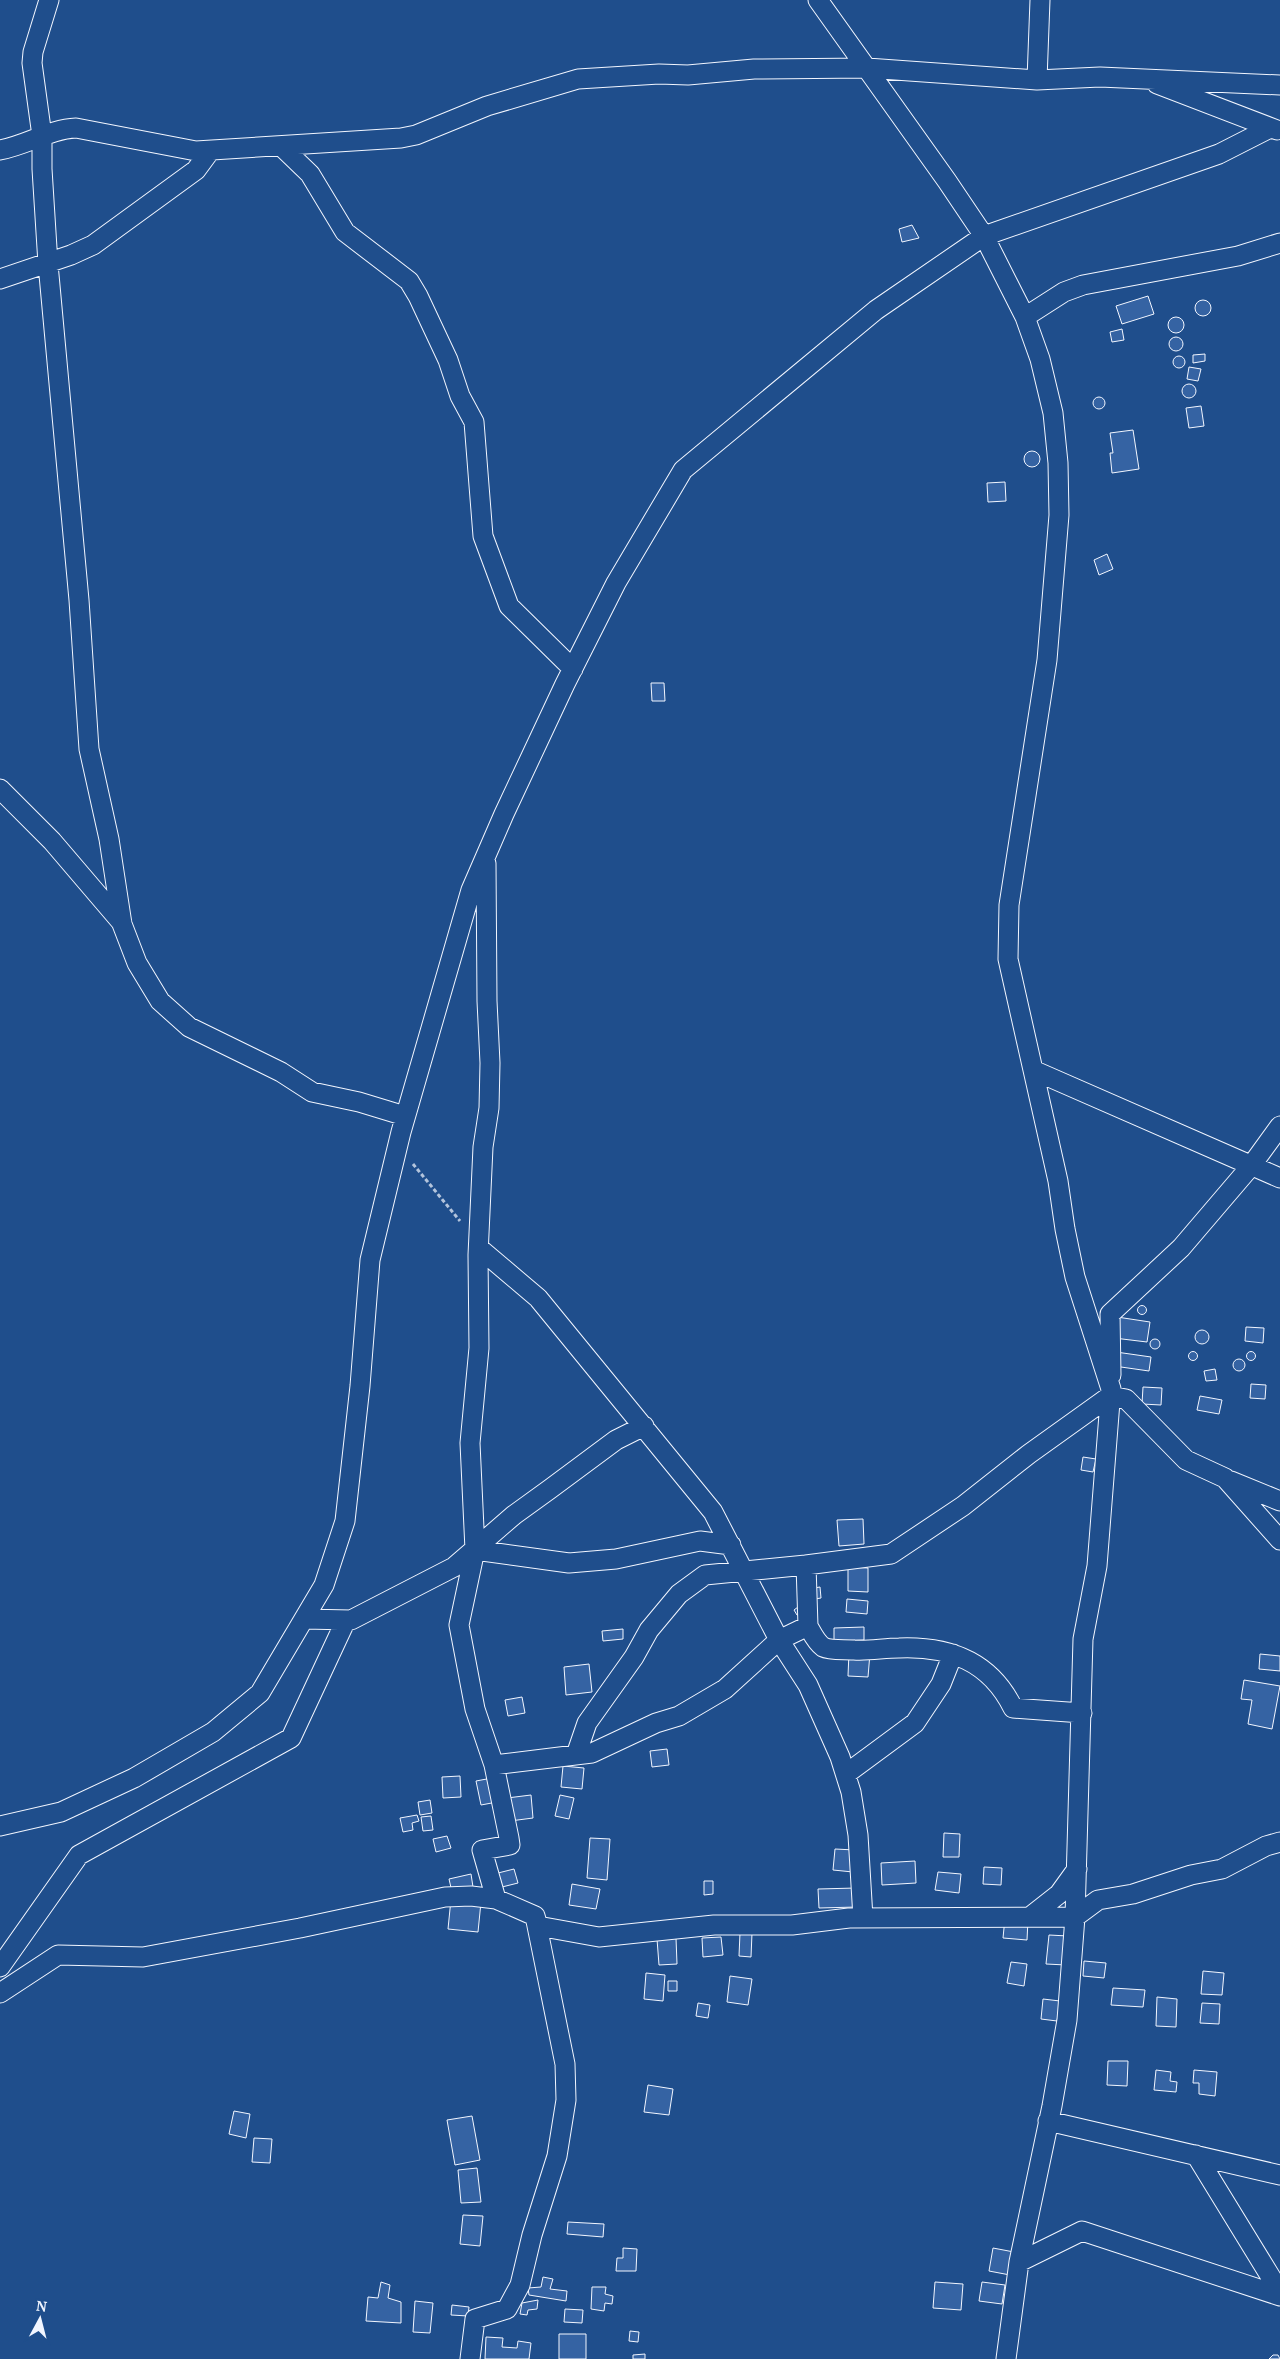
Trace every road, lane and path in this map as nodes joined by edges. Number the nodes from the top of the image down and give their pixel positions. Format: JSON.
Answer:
{"nodes":[{"id":1,"x":49,"y":0,"type":"edge"},
{"id":2,"x":818,"y":0,"type":"edge"},
{"id":3,"x":1040,"y":0,"type":"edge"},
{"id":4,"x":866,"y":68,"type":"junction"},
{"id":5,"x":1143,"y":79,"type":"junction"},
{"id":6,"x":1037,"y":80,"type":"junction"},
{"id":7,"x":1280,"y":85,"type":"edge"},
{"id":8,"x":1275,"y":130,"type":"edge"},
{"id":9,"x":42,"y":136,"type":"junction"},
{"id":10,"x":281,"y":146,"type":"junction"},
{"id":11,"x":0,"y":150,"type":"edge"},
{"id":12,"x":210,"y":151,"type":"junction"},
{"id":13,"x":984,"y":236,"type":"junction"},
{"id":14,"x":1280,"y":242,"type":"edge"},
{"id":15,"x":48,"y":264,"type":"junction"},
{"id":16,"x":0,"y":279,"type":"edge"},
{"id":17,"x":1025,"y":317,"type":"junction"},
{"id":18,"x":573,"y":669,"type":"junction"},
{"id":19,"x":0,"y":789,"type":"edge"},
{"id":20,"x":486,"y":857,"type":"junction"},
{"id":21,"x":122,"y":924,"type":"junction"},
{"id":22,"x":1033,"y":1070,"type":"junction"},
{"id":23,"x":405,"y":1116,"type":"junction"},
{"id":24,"x":1280,"y":1126,"type":"edge"},
{"id":25,"x":398,"y":1145,"type":"junction"},
{"id":26,"x":1251,"y":1166,"type":"junction"},
{"id":27,"x":1280,"y":1178,"type":"edge"},
{"id":28,"x":479,"y":1241,"type":"junction"},
{"id":29,"x":1110,"y":1392,"type":"junction"},
{"id":30,"x":644,"y":1426,"type":"junction"},
{"id":31,"x":1225,"y":1478,"type":"junction"},
{"id":32,"x":1280,"y":1501,"type":"edge"},
{"id":33,"x":1280,"y":1540,"type":"edge"},
{"id":34,"x":731,"y":1545,"type":"junction"},
{"id":35,"x":475,"y":1550,"type":"junction"},
{"id":36,"x":806,"y":1565,"type":"junction"},
{"id":37,"x":744,"y":1570,"type":"junction"},
{"id":38,"x":304,"y":1620,"type":"junction"},
{"id":39,"x":346,"y":1620,"type":"junction"},
{"id":40,"x":808,"y":1626,"type":"junction"},
{"id":41,"x":779,"y":1640,"type":"junction"},
{"id":42,"x":953,"y":1654,"type":"junction"},
{"id":43,"x":1082,"y":1713,"type":"junction"},
{"id":44,"x":576,"y":1755,"type":"junction"},
{"id":45,"x":494,"y":1765,"type":"junction"},
{"id":46,"x":846,"y":1774,"type":"junction"},
{"id":47,"x":0,"y":1826,"type":"edge"},
{"id":48,"x":1280,"y":1842,"type":"edge"},
{"id":49,"x":1077,"y":1869,"type":"junction"},
{"id":50,"x":496,"y":1899,"type":"junction"},
{"id":51,"x":535,"y":1916,"type":"junction"},
{"id":52,"x":1031,"y":1916,"type":"junction"},
{"id":53,"x":1075,"y":1917,"type":"junction"},
{"id":54,"x":863,"y":1918,"type":"junction"},
{"id":55,"x":0,"y":1968,"type":"edge"},
{"id":56,"x":0,"y":1993,"type":"edge"},
{"id":57,"x":1048,"y":2121,"type":"junction"},
{"id":58,"x":1196,"y":2155,"type":"junction"},
{"id":59,"x":1280,"y":2175,"type":"edge"},
{"id":60,"x":1019,"y":2262,"type":"junction"},
{"id":61,"x":1280,"y":2294,"type":"edge"},
{"id":62,"x":470,"y":2359,"type":"edge"},
{"id":63,"x":1006,"y":2359,"type":"edge"}],
"edges":[{"from":1,"to":9,"type":"street"},
{"from":2,"to":4,"type":"street"},
{"from":3,"to":6,"type":"street"},
{"from":4,"to":6,"type":"street"},
{"from":4,"to":10,"type":"street"},
{"from":4,"to":13,"type":"street"},
{"from":5,"to":6,"type":"street"},
{"from":5,"to":7,"type":"street"},
{"from":5,"to":8,"type":"street"},
{"from":8,"to":13,"type":"street"},
{"from":9,"to":11,"type":"street"},
{"from":9,"to":12,"type":"street"},
{"from":9,"to":15,"type":"street"},
{"from":10,"to":12,"type":"street"},
{"from":10,"to":18,"type":"street"},
{"from":12,"to":15,"type":"street"},
{"from":13,"to":17,"type":"street"},
{"from":13,"to":18,"type":"street"},
{"from":14,"to":17,"type":"street"},
{"from":15,"to":16,"type":"street"},
{"from":15,"to":21,"type":"street"},
{"from":17,"to":22,"type":"street"},
{"from":18,"to":20,"type":"street"},
{"from":19,"to":21,"type":"street"},
{"from":20,"to":23,"type":"street"},
{"from":20,"to":28,"type":"street"},
{"from":21,"to":23,"type":"street"},
{"from":22,"to":26,"type":"street"},
{"from":22,"to":29,"type":"street"},
{"from":23,"to":25,"type":"street"},
{"from":24,"to":26,"type":"street"},
{"from":25,"to":28,"type":"path"},
{"from":25,"to":38,"type":"street"},
{"from":26,"to":27,"type":"street"},
{"from":26,"to":29,"type":"street"},
{"from":28,"to":30,"type":"street"},
{"from":28,"to":35,"type":"street"},
{"from":29,"to":31,"type":"street"},
{"from":29,"to":36,"type":"street"},
{"from":29,"to":43,"type":"street"},
{"from":30,"to":34,"type":"street"},
{"from":30,"to":35,"type":"street"},
{"from":31,"to":32,"type":"street"},
{"from":31,"to":33,"type":"street"},
{"from":34,"to":35,"type":"street"},
{"from":34,"to":37,"type":"street"},
{"from":35,"to":39,"type":"street"},
{"from":35,"to":45,"type":"street"},
{"from":36,"to":37,"type":"street"},
{"from":36,"to":40,"type":"street"},
{"from":37,"to":41,"type":"street"},
{"from":37,"to":44,"type":"street"},
{"from":38,"to":39,"type":"street"},
{"from":38,"to":47,"type":"street"},
{"from":39,"to":55,"type":"street"},
{"from":40,"to":41,"type":"street"},
{"from":40,"to":42,"type":"street"},
{"from":41,"to":44,"type":"street"},
{"from":41,"to":46,"type":"street"},
{"from":42,"to":43,"type":"street"},
{"from":42,"to":46,"type":"street"},
{"from":43,"to":49,"type":"street"},
{"from":44,"to":45,"type":"street"},
{"from":45,"to":50,"type":"street"},
{"from":46,"to":54,"type":"street"},
{"from":48,"to":53,"type":"street"},
{"from":49,"to":52,"type":"street"},
{"from":49,"to":53,"type":"street"},
{"from":50,"to":51,"type":"street"},
{"from":50,"to":56,"type":"street"},
{"from":51,"to":54,"type":"street"},
{"from":51,"to":62,"type":"street"},
{"from":52,"to":53,"type":"street"},
{"from":52,"to":54,"type":"street"},
{"from":53,"to":57,"type":"street"},
{"from":57,"to":58,"type":"street"},
{"from":57,"to":60,"type":"street"},
{"from":58,"to":59,"type":"street"},
{"from":58,"to":61,"type":"street"},
{"from":60,"to":61,"type":"street"},
{"from":60,"to":63,"type":"street"}]}
